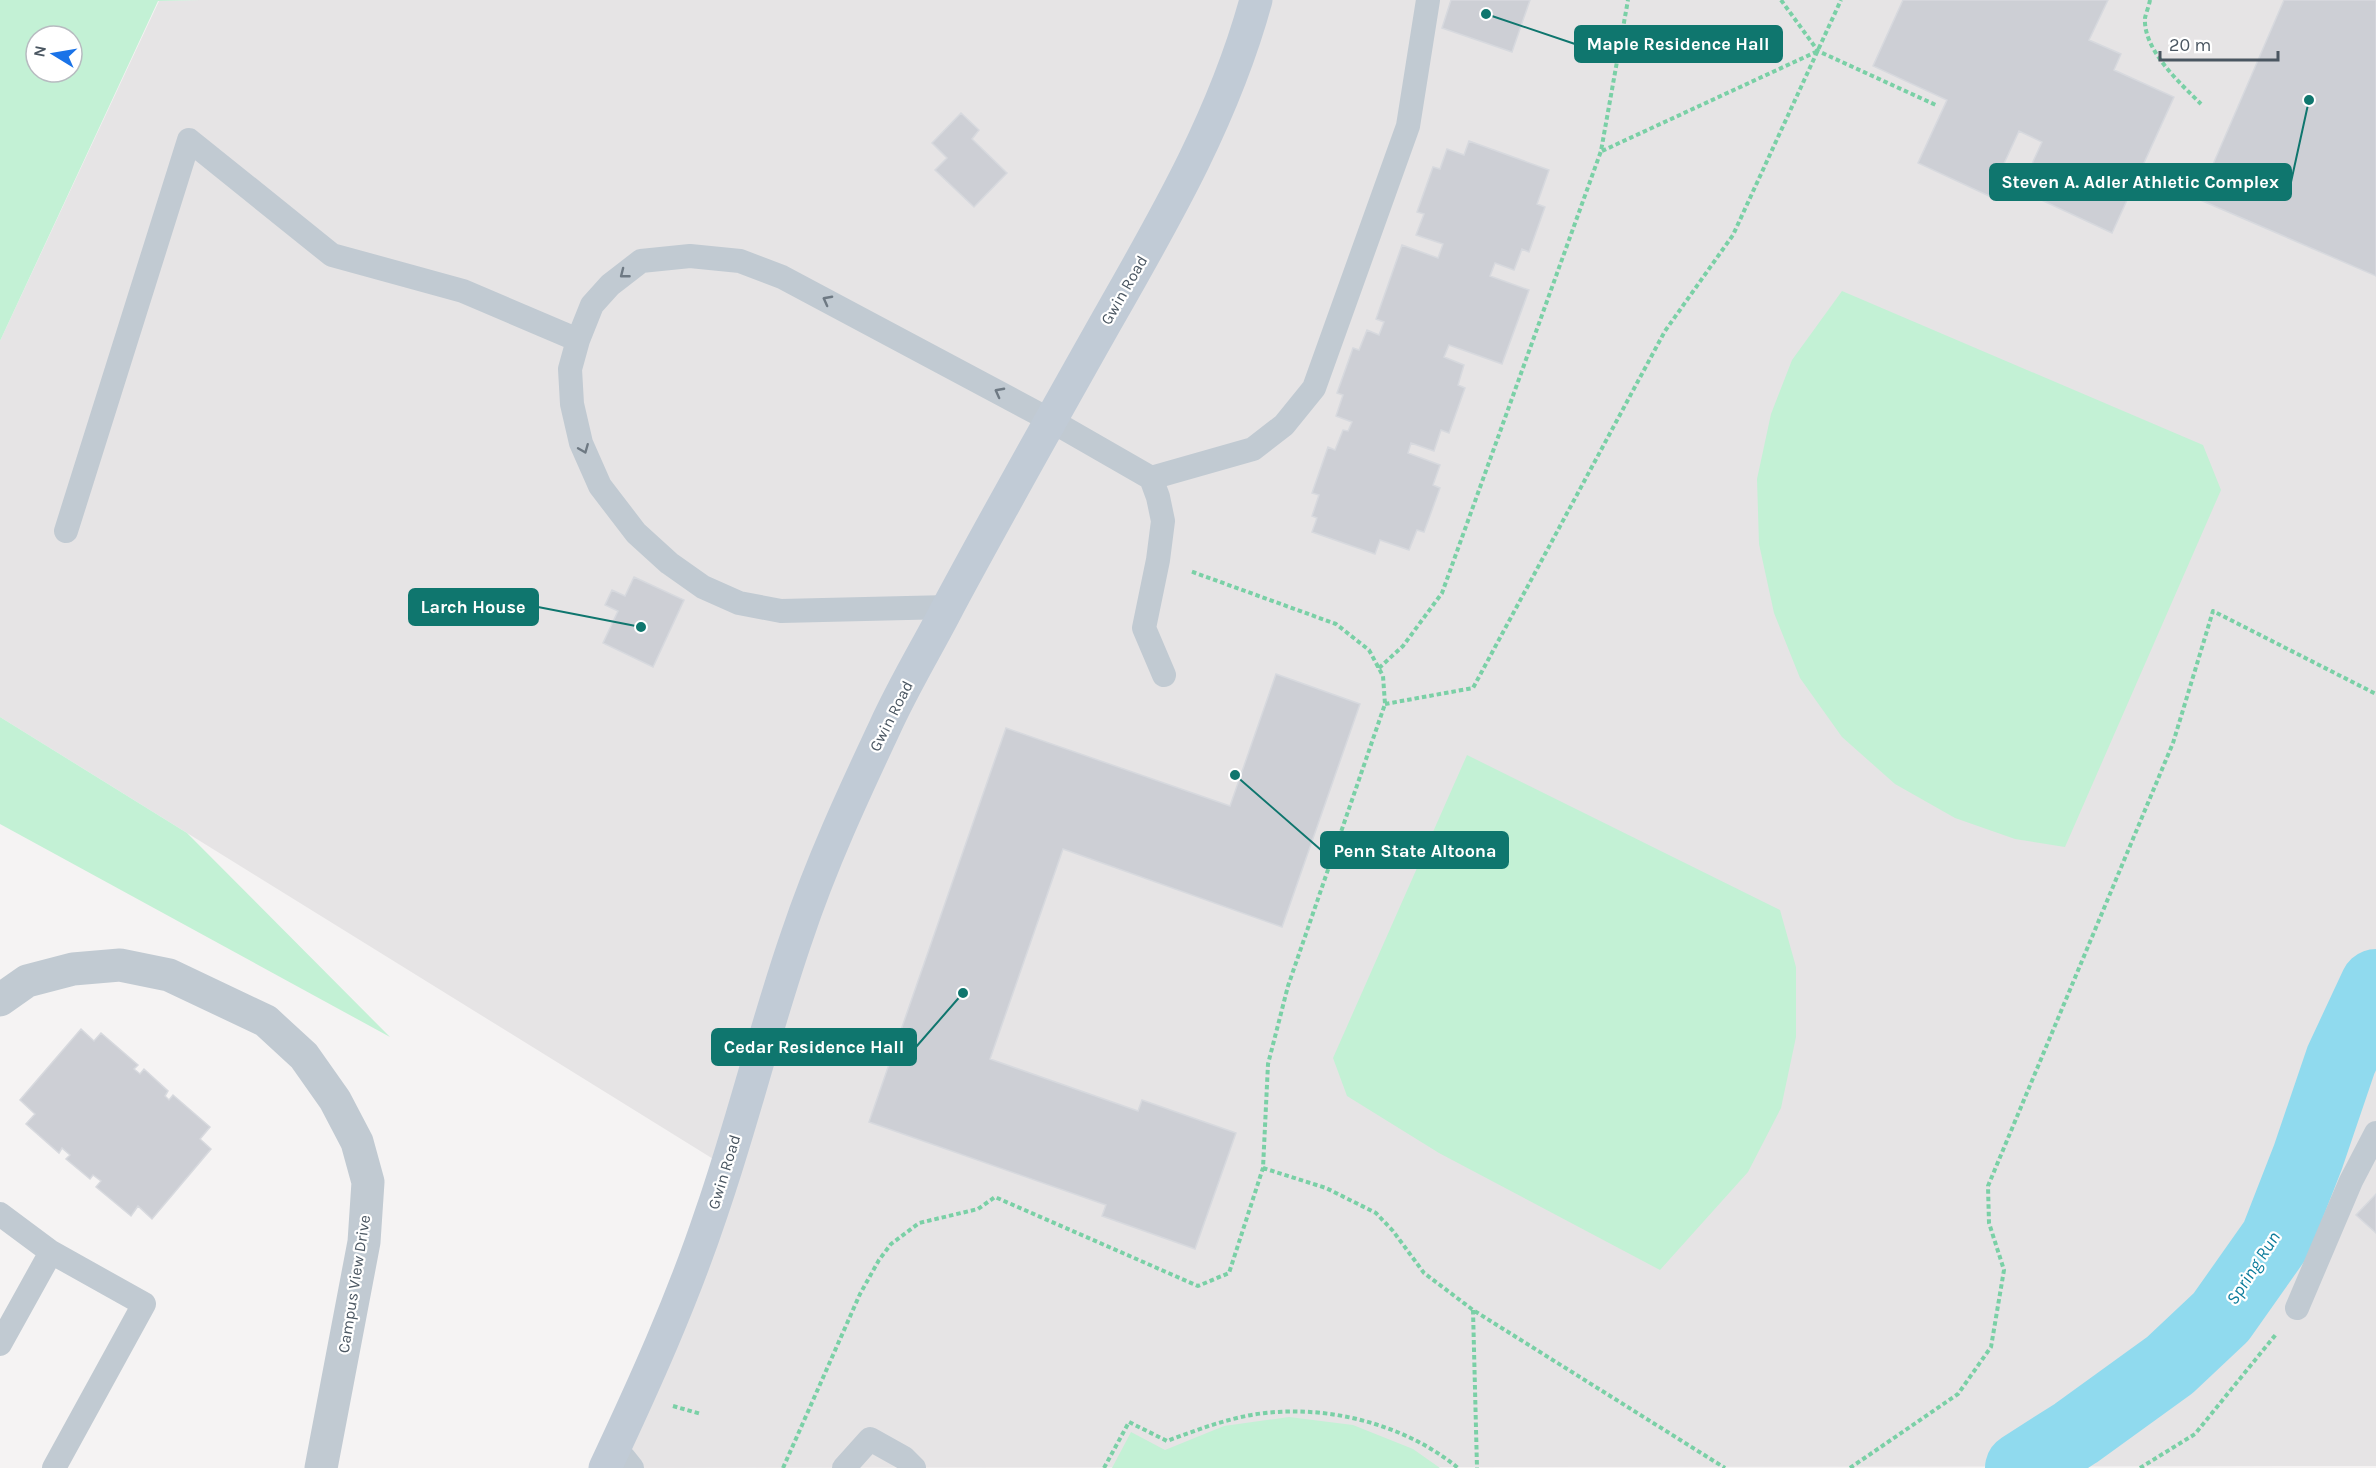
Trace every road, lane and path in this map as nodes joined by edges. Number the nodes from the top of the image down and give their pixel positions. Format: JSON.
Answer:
{"nodes":[{"id":1,"x":1256,"y":0,"type":"edge"},
{"id":2,"x":1428,"y":0,"type":"edge"},
{"id":3,"x":1628,"y":0,"type":"edge"},
{"id":4,"x":1781,"y":0,"type":"edge"},
{"id":5,"x":1841,"y":0,"type":"edge"},
{"id":6,"x":2150,"y":0,"type":"edge"},
{"id":7,"x":1818,"y":51,"type":"junction"},
{"id":8,"x":2201,"y":104,"type":"dead end"},
{"id":9,"x":1938,"y":106,"type":"dead end"},
{"id":10,"x":1601,"y":151,"type":"junction"},
{"id":11,"x":578,"y":340,"type":"junction"},
{"id":12,"x":1050,"y":420,"type":"junction"},
{"id":13,"x":1151,"y":478,"type":"junction"},
{"id":14,"x":66,"y":531,"type":"dead end"},
{"id":15,"x":1158,"y":560,"type":"junction"},
{"id":16,"x":949,"y":607,"type":"junction"},
{"id":17,"x":1378,"y":668,"type":"junction"},
{"id":18,"x":1164,"y":675,"type":"dead end"},
{"id":19,"x":2376,"y":694,"type":"edge"},
{"id":20,"x":1385,"y":704,"type":"junction"},
{"id":21,"x":0,"y":1000,"type":"edge"},
{"id":22,"x":2376,"y":1133,"type":"edge"},
{"id":23,"x":1263,"y":1168,"type":"junction"},
{"id":24,"x":0,"y":1214,"type":"edge"},
{"id":25,"x":51,"y":1252,"type":"junction"},
{"id":26,"x":2297,"y":1308,"type":"joint"},
{"id":27,"x":1473,"y":1310,"type":"junction"},
{"id":28,"x":0,"y":1344,"type":"edge"},
{"id":29,"x":673,"y":1406,"type":"dead end"},
{"id":30,"x":701,"y":1414,"type":"dead end"},
{"id":31,"x":617,"y":1463,"type":"edge"},
{"id":32,"x":906,"y":1465,"type":"edge"},
{"id":33,"x":54,"y":1468,"type":"edge"},
{"id":34,"x":321,"y":1468,"type":"edge"},
{"id":35,"x":783,"y":1468,"type":"edge"},
{"id":36,"x":844,"y":1468,"type":"edge"},
{"id":37,"x":1104,"y":1468,"type":"edge"},
{"id":38,"x":1458,"y":1468,"type":"edge"},
{"id":39,"x":1477,"y":1468,"type":"edge"},
{"id":40,"x":1725,"y":1468,"type":"edge"},
{"id":41,"x":1850,"y":1468,"type":"edge"},
{"id":42,"x":2140,"y":1468,"type":"edge"}],
"edges":[{"from":1,"to":12,"type":"street","name":"Gwin Road"},
{"from":2,"to":13,"type":"lane"},
{"from":3,"to":10,"type":"path"},
{"from":4,"to":7,"type":"path"},
{"from":5,"to":7,"type":"path"},
{"from":6,"to":8,"type":"path"},
{"from":7,"to":9,"type":"path"},
{"from":7,"to":10,"type":"path"},
{"from":7,"to":20,"type":"path"},
{"from":10,"to":17,"type":"path"},
{"from":12,"to":11,"type":"lane","one_way":true},
{"from":11,"to":14,"type":"lane"},
{"from":11,"to":16,"type":"lane","one_way":true},
{"from":12,"to":13,"type":"lane"},
{"from":12,"to":16,"type":"street","name":"Gwin Road"},
{"from":13,"to":15,"type":"lane"},
{"from":15,"to":17,"type":"path"},
{"from":15,"to":18,"type":"lane"},
{"from":16,"to":31,"type":"street","name":"Gwin Road"},
{"from":17,"to":20,"type":"path"},
{"from":19,"to":41,"type":"path"},
{"from":20,"to":23,"type":"path"},
{"from":21,"to":34,"type":"street","name":"Campus View Drive"},
{"from":22,"to":26,"type":"lane"},
{"from":23,"to":27,"type":"path"},
{"from":23,"to":35,"type":"path"},
{"from":24,"to":25,"type":"lane"},
{"from":25,"to":28,"type":"lane"},
{"from":25,"to":33,"type":"lane"},
{"from":26,"to":42,"type":"path"},
{"from":27,"to":39,"type":"path"},
{"from":27,"to":40,"type":"path"},
{"from":29,"to":30,"type":"path"},
{"from":32,"to":36,"type":"lane"},
{"from":37,"to":38,"type":"path"}]}
